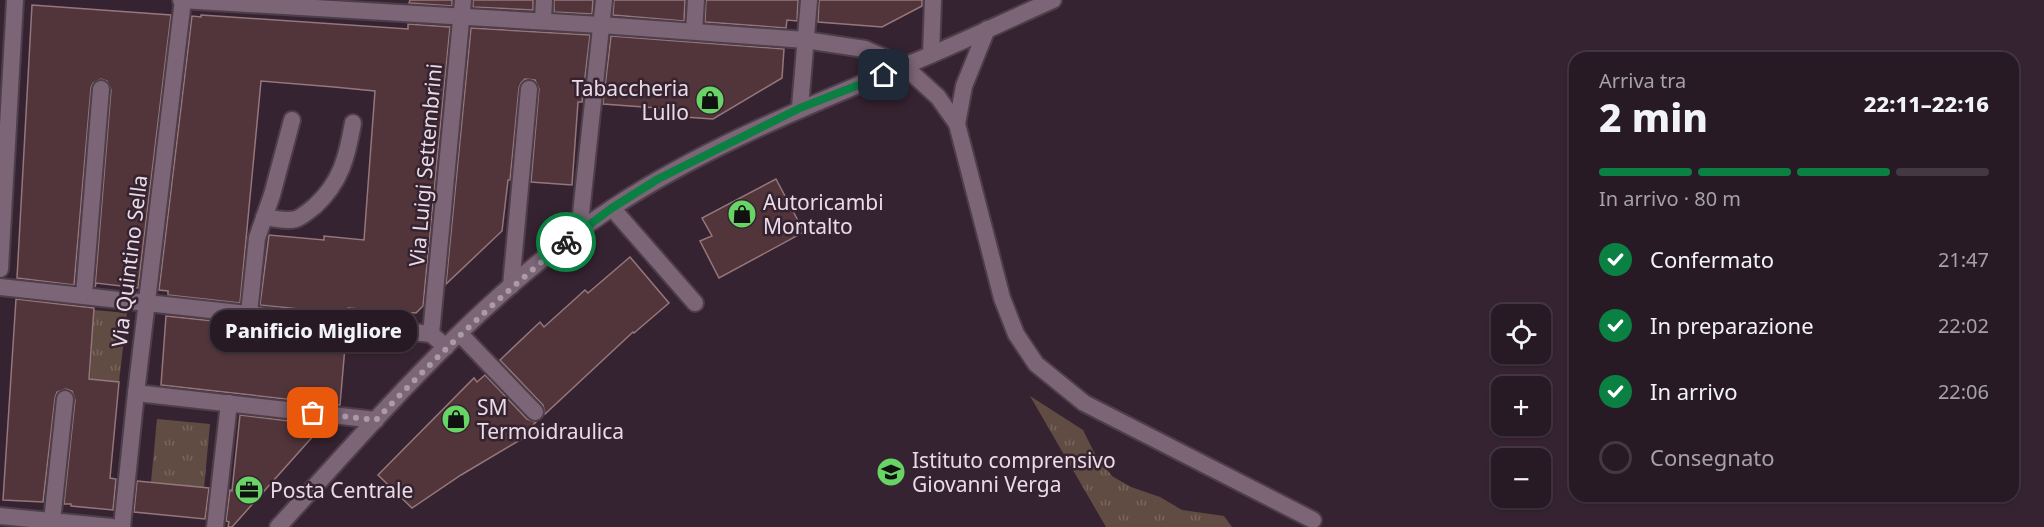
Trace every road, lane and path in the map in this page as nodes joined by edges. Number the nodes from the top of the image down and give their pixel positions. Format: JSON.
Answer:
{"nodes":[{"id":1,"x":15,"y":0,"type":"edge"},
{"id":2,"x":182,"y":0,"type":"edge"},
{"id":3,"x":544,"y":0,"type":"edge"},
{"id":4,"x":603,"y":0,"type":"edge"},
{"id":5,"x":696,"y":0,"type":"edge"},
{"id":6,"x":809,"y":0,"type":"edge"},
{"id":7,"x":933,"y":0,"type":"edge"},
{"id":8,"x":1053,"y":0,"type":"edge"},
{"id":9,"x":368,"y":5,"type":"edge"},
{"id":10,"x":462,"y":8,"type":"edge"},
{"id":11,"x":543,"y":21,"type":"junction"},
{"id":12,"x":601,"y":25,"type":"junction"},
{"id":13,"x":987,"y":29,"type":"junction"},
{"id":14,"x":694,"y":31,"type":"junction"},
{"id":15,"x":805,"y":40,"type":"junction"},
{"id":16,"x":931,"y":55,"type":"junction"},
{"id":17,"x":904,"y":66,"type":"junction"},
{"id":18,"x":101,"y":89,"type":"dead end"},
{"id":19,"x":529,"y":89,"type":"dead end"},
{"id":20,"x":800,"y":108,"type":"junction"},
{"id":21,"x":292,"y":120,"type":"dead end"},
{"id":22,"x":353,"y":123,"type":"dead end"},
{"id":23,"x":957,"y":124,"type":"junction"},
{"id":24,"x":612,"y":208,"type":"junction"},
{"id":25,"x":264,"y":217,"type":"junction"},
{"id":26,"x":579,"y":232,"type":"junction"},
{"id":27,"x":0,"y":269,"type":"edge"},
{"id":28,"x":511,"y":286,"type":"junction"},
{"id":29,"x":0,"y":287,"type":"edge"},
{"id":30,"x":84,"y":295,"type":"junction"},
{"id":31,"x":147,"y":302,"type":"junction"},
{"id":32,"x":695,"y":303,"type":"dead end"},
{"id":33,"x":249,"y":313,"type":"junction"},
{"id":34,"x":431,"y":334,"type":"junction"},
{"id":35,"x":460,"y":334,"type":"junction"},
{"id":36,"x":446,"y":347,"type":"junction"},
{"id":37,"x":136,"y":393,"type":"junction"},
{"id":38,"x":65,"y":399,"type":"dead end"},
{"id":39,"x":229,"y":404,"type":"junction"},
{"id":40,"x":535,"y":412,"type":"dead end"},
{"id":41,"x":376,"y":420,"type":"junction"},
{"id":42,"x":0,"y":516,"type":"edge"},
{"id":43,"x":1313,"y":520,"type":"dead end"},
{"id":44,"x":52,"y":521,"type":"junction"},
{"id":45,"x":112,"y":527,"type":"edge"},
{"id":46,"x":122,"y":527,"type":"edge"},
{"id":47,"x":215,"y":527,"type":"edge"},
{"id":48,"x":278,"y":527,"type":"edge"}],
"edges":[{"from":1,"to":27,"type":"street"},
{"from":2,"to":9,"type":"street"},
{"from":2,"to":31,"type":"street","name":"Via Quintino Sella"},
{"from":3,"to":11,"type":"street"},
{"from":4,"to":12,"type":"street"},
{"from":5,"to":14,"type":"street"},
{"from":6,"to":15,"type":"street"},
{"from":7,"to":16,"type":"street"},
{"from":8,"to":13,"type":"street"},
{"from":9,"to":10,"type":"street"},
{"from":10,"to":11,"type":"street"},
{"from":10,"to":34,"type":"street","name":"Via Luigi Settembrini"},
{"from":11,"to":12,"type":"street"},
{"from":12,"to":14,"type":"street"},
{"from":12,"to":26,"type":"street"},
{"from":13,"to":16,"type":"street"},
{"from":13,"to":23,"type":"street"},
{"from":14,"to":15,"type":"street"},
{"from":15,"to":17,"type":"street"},
{"from":15,"to":20,"type":"street"},
{"from":16,"to":17,"type":"street"},
{"from":17,"to":20,"type":"street"},
{"from":17,"to":23,"type":"street"},
{"from":18,"to":30,"type":"street"},
{"from":19,"to":28,"type":"street"},
{"from":20,"to":24,"type":"street"},
{"from":21,"to":25,"type":"street"},
{"from":22,"to":25,"type":"street"},
{"from":23,"to":43,"type":"street"},
{"from":24,"to":26,"type":"street"},
{"from":24,"to":32,"type":"street"},
{"from":25,"to":33,"type":"street"},
{"from":26,"to":28,"type":"street"},
{"from":28,"to":35,"type":"street"},
{"from":29,"to":30,"type":"street"},
{"from":30,"to":31,"type":"street"},
{"from":31,"to":33,"type":"street"},
{"from":31,"to":37,"type":"street","name":"Via Quintino Sella"},
{"from":33,"to":34,"type":"street"},
{"from":34,"to":36,"type":"street"},
{"from":35,"to":36,"type":"street"},
{"from":35,"to":40,"type":"street"},
{"from":36,"to":41,"type":"street"},
{"from":37,"to":39,"type":"street"},
{"from":37,"to":46,"type":"street","name":"Via Quintino Sella"},
{"from":38,"to":44,"type":"street"},
{"from":39,"to":41,"type":"street"},
{"from":39,"to":47,"type":"street"},
{"from":41,"to":48,"type":"street"},
{"from":42,"to":44,"type":"street"},
{"from":44,"to":45,"type":"street"}]}
